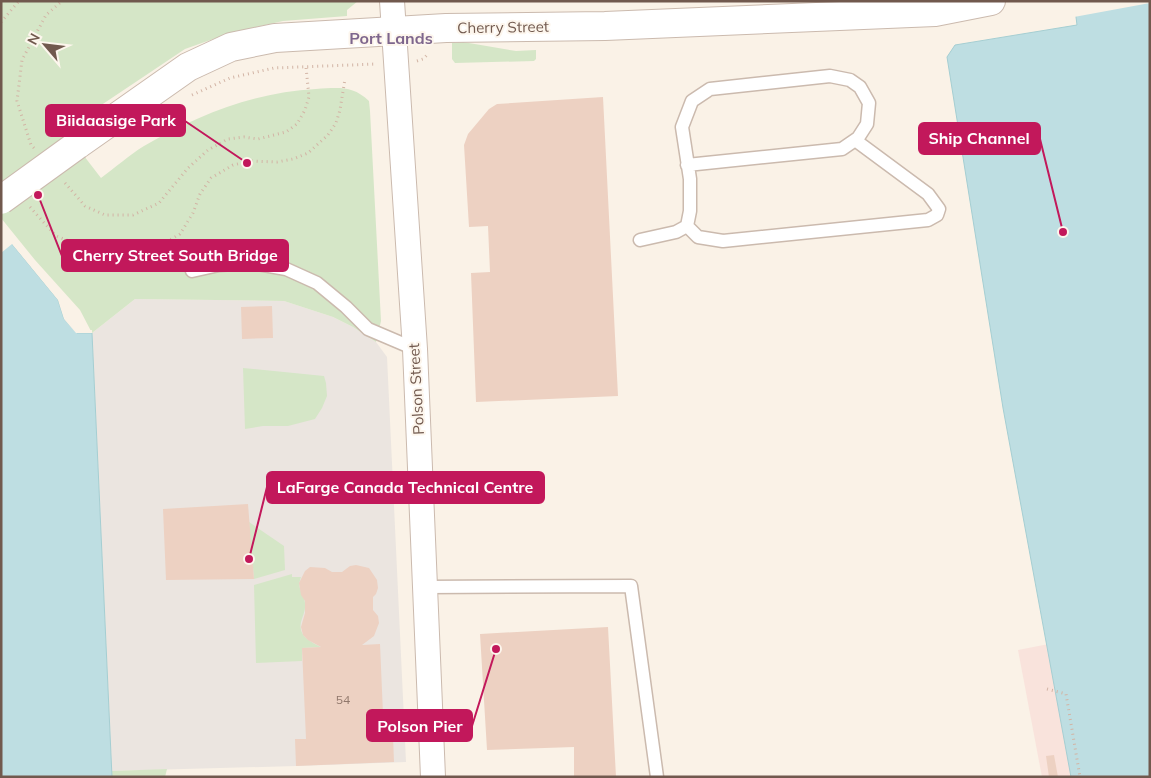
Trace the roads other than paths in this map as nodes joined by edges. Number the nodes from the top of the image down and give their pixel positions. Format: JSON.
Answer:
{"nodes":[{"id":1,"x":392,"y":1,"type":"edge"},
{"id":2,"x":991,"y":1,"type":"edge"},
{"id":3,"x":827,"y":9,"type":"edge"},
{"id":4,"x":394,"y":31,"type":"junction"},
{"id":5,"x":855,"y":140,"type":"junction"},
{"id":6,"x":687,"y":165,"type":"junction"},
{"id":7,"x":13,"y":201,"type":"edge"},
{"id":8,"x":687,"y":226,"type":"junction"},
{"id":9,"x":640,"y":240,"type":"dead end"},
{"id":10,"x":192,"y":271,"type":"road end"},
{"id":11,"x":415,"y":349,"type":"junction"},
{"id":12,"x":425,"y":587,"type":"junction"},
{"id":13,"x":433,"y":777,"type":"edge"},
{"id":14,"x":657,"y":777,"type":"edge"}],
"edges":[{"from":1,"to":4,"type":"street","name":"Polson Street"},
{"from":2,"to":3,"type":"street","name":"Cherry Street"},
{"from":3,"to":4,"type":"street","name":"Cherry Street"},
{"from":4,"to":7,"type":"street","name":"Cherry Street","bridge":true},
{"from":4,"to":11,"type":"street","name":"Polson Street"},
{"from":5,"to":6,"type":"lane"},
{"from":5,"to":6,"type":"lane"},
{"from":5,"to":8,"type":"lane"},
{"from":6,"to":8,"type":"lane"},
{"from":8,"to":9,"type":"lane"},
{"from":10,"to":11,"type":"lane"},
{"from":11,"to":12,"type":"street","name":"Polson Street"},
{"from":12,"to":13,"type":"street","name":"Polson Street"},
{"from":12,"to":14,"type":"lane"}]}
